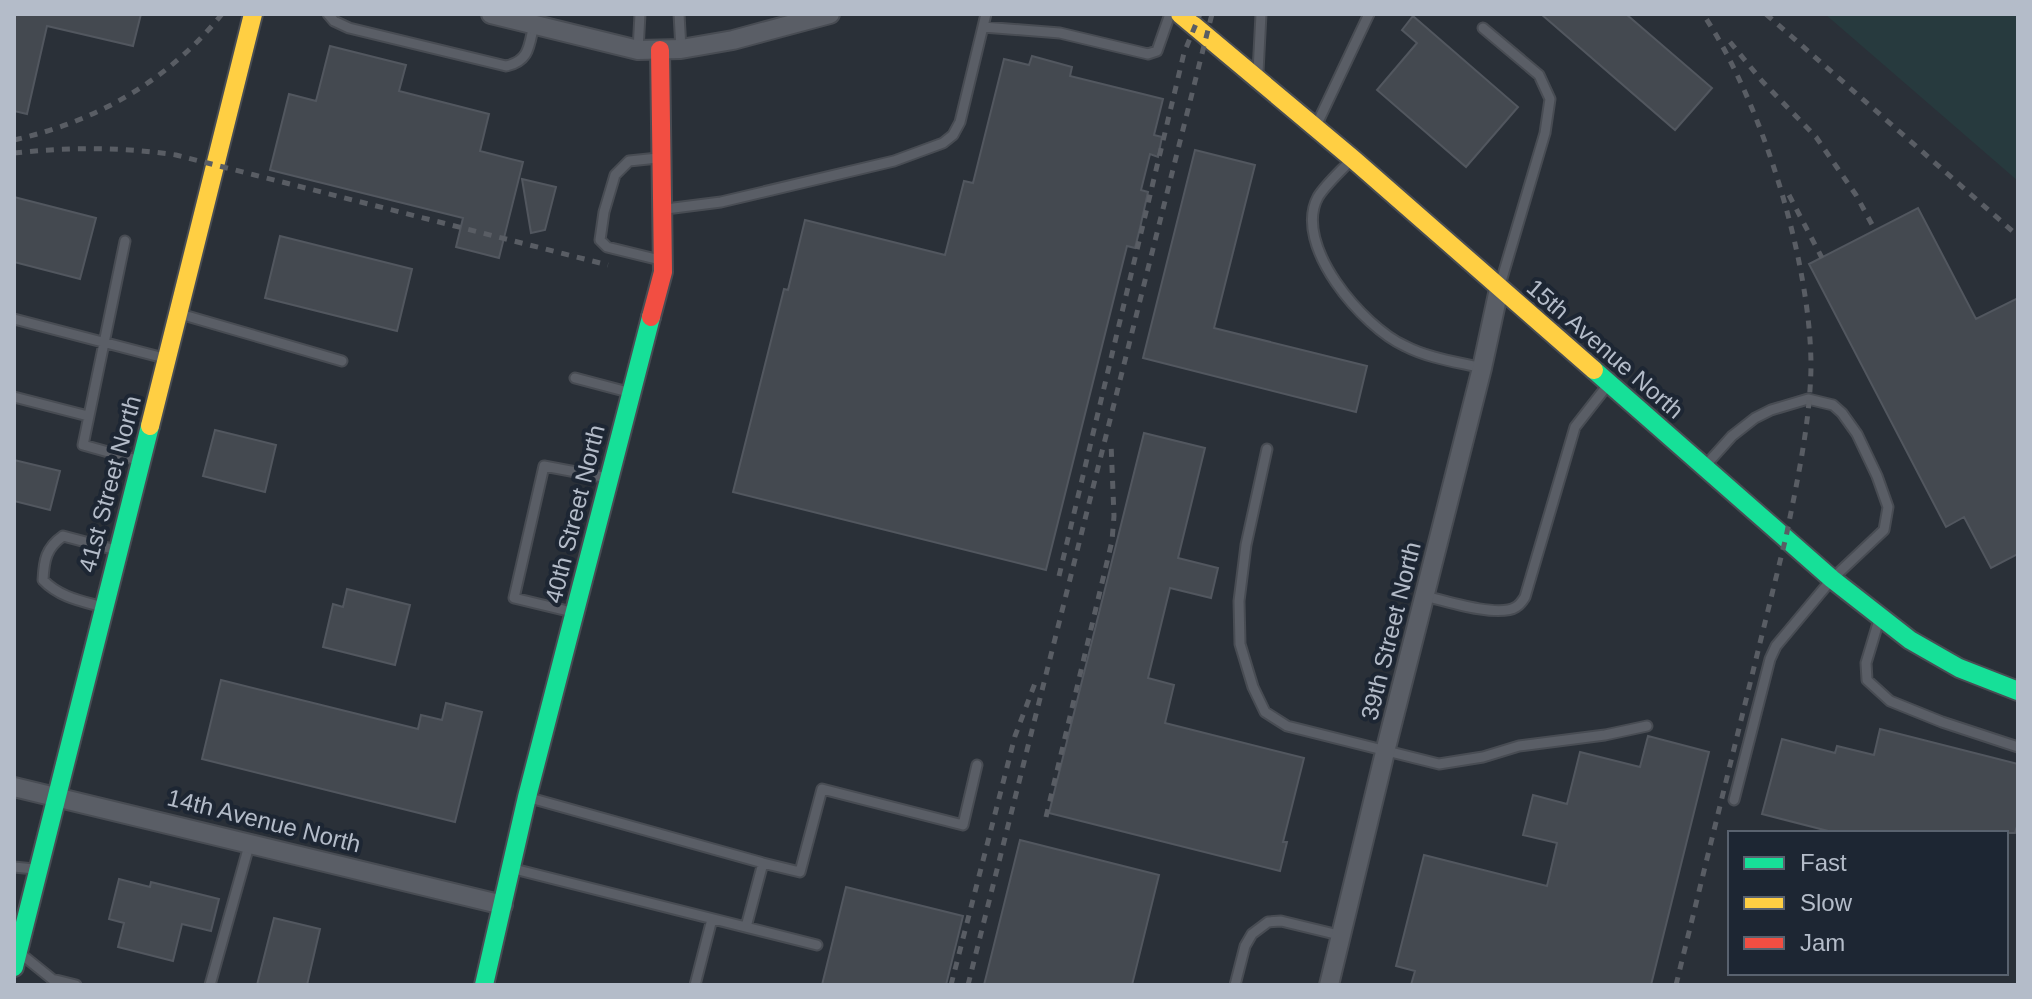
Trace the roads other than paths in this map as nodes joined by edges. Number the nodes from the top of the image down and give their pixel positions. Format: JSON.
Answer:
{"nodes":[{"id":1,"x":253,"y":14,"type":"edge"},
{"id":2,"x":328,"y":14,"type":"edge"},
{"id":3,"x":491,"y":14,"type":"edge"},
{"id":4,"x":640,"y":14,"type":"edge"},
{"id":5,"x":679,"y":14,"type":"edge"},
{"id":6,"x":830,"y":14,"type":"edge"},
{"id":7,"x":986,"y":14,"type":"edge"},
{"id":8,"x":1170,"y":14,"type":"edge"},
{"id":9,"x":1180,"y":14,"type":"edge"},
{"id":10,"x":1261,"y":14,"type":"edge"},
{"id":11,"x":1369,"y":14,"type":"edge"},
{"id":12,"x":534,"y":24,"type":"junction"},
{"id":13,"x":983,"y":27,"type":"junction"},
{"id":14,"x":1483,"y":28,"type":"dead end"},
{"id":15,"x":681,"y":49,"type":"junction"},
{"id":16,"x":638,"y":50,"type":"junction"},
{"id":17,"x":660,"y":50,"type":"junction"},
{"id":18,"x":1258,"y":80,"type":"junction"},
{"id":19,"x":1315,"y":129,"type":"junction"},
{"id":20,"x":661,"y":158,"type":"junction"},
{"id":21,"x":1353,"y":159,"type":"junction"},
{"id":22,"x":662,"y":210,"type":"junction"},
{"id":23,"x":125,"y":241,"type":"dead end"},
{"id":24,"x":663,"y":260,"type":"junction"},
{"id":25,"x":1499,"y":289,"type":"junction"},
{"id":26,"x":179,"y":314,"type":"junction"},
{"id":27,"x":14,"y":319,"type":"edge"},
{"id":28,"x":105,"y":343,"type":"junction"},
{"id":29,"x":168,"y":359,"type":"junction"},
{"id":30,"x":342,"y":361,"type":"dead end"},
{"id":31,"x":1482,"y":368,"type":"junction"},
{"id":32,"x":575,"y":378,"type":"dead end"},
{"id":33,"x":1608,"y":384,"type":"junction"},
{"id":34,"x":631,"y":393,"type":"junction"},
{"id":35,"x":14,"y":397,"type":"edge"},
{"id":36,"x":88,"y":416,"type":"junction"},
{"id":37,"x":1267,"y":449,"type":"dead end"},
{"id":38,"x":140,"y":461,"type":"junction"},
{"id":39,"x":1705,"y":466,"type":"junction"},
{"id":40,"x":608,"y":478,"type":"junction"},
{"id":41,"x":118,"y":551,"type":"junction"},
{"id":42,"x":1832,"y":579,"type":"junction"},
{"id":43,"x":1425,"y":596,"type":"junction"},
{"id":44,"x":103,"y":607,"type":"junction"},
{"id":45,"x":575,"y":613,"type":"junction"},
{"id":46,"x":1880,"y":617,"type":"junction"},
{"id":47,"x":2018,"y":691,"type":"edge"},
{"id":48,"x":1647,"y":726,"type":"dead end"},
{"id":49,"x":2018,"y":747,"type":"edge"},
{"id":50,"x":1385,"y":752,"type":"junction"},
{"id":51,"x":977,"y":765,"type":"dead end"},
{"id":52,"x":14,"y":787,"type":"edge"},
{"id":53,"x":56,"y":796,"type":"junction"},
{"id":54,"x":527,"y":797,"type":"junction"},
{"id":55,"x":1734,"y":800,"type":"dead end"},
{"id":56,"x":250,"y":842,"type":"junction"},
{"id":57,"x":763,"y":863,"type":"junction"},
{"id":58,"x":14,"y":867,"type":"edge"},
{"id":59,"x":510,"y":868,"type":"junction"},
{"id":60,"x":38,"y":869,"type":"junction"},
{"id":61,"x":503,"y":905,"type":"junction"},
{"id":62,"x":712,"y":919,"type":"junction"},
{"id":63,"x":746,"y":927,"type":"junction"},
{"id":64,"x":1343,"y":936,"type":"junction"},
{"id":65,"x":817,"y":945,"type":"dead end"},
{"id":66,"x":15,"y":957,"type":"edge"},
{"id":67,"x":76,"y":985,"type":"edge"},
{"id":68,"x":210,"y":985,"type":"edge"},
{"id":69,"x":484,"y":985,"type":"edge"},
{"id":70,"x":695,"y":985,"type":"edge"},
{"id":71,"x":1235,"y":985,"type":"edge"},
{"id":72,"x":1329,"y":985,"type":"edge"}],
"edges":[{"from":1,"to":26,"type":"street","name":"41st Street North"},
{"from":2,"to":12,"type":"lane"},
{"from":3,"to":12,"type":"street"},
{"from":4,"to":16,"type":"lane"},
{"from":5,"to":15,"type":"lane"},
{"from":6,"to":15,"type":"street"},
{"from":7,"to":13,"type":"lane"},
{"from":8,"to":13,"type":"lane"},
{"from":9,"to":18,"type":"street","name":"15th Avenue North"},
{"from":10,"to":18,"type":"lane"},
{"from":11,"to":19,"type":"lane"},
{"from":12,"to":16,"type":"street"},
{"from":13,"to":22,"type":"lane"},
{"from":14,"to":25,"type":"lane"},
{"from":15,"to":17,"type":"street"},
{"from":16,"to":17,"type":"street"},
{"from":17,"to":20,"type":"street","name":"40th Street North"},
{"from":18,"to":19,"type":"street","name":"15th Avenue North"},
{"from":19,"to":21,"type":"street","name":"15th Avenue North"},
{"from":20,"to":22,"type":"street","name":"40th Street North"},
{"from":20,"to":24,"type":"lane"},
{"from":21,"to":25,"type":"street","name":"15th Avenue North"},
{"from":21,"to":31,"type":"lane"},
{"from":22,"to":24,"type":"street","name":"40th Street North"},
{"from":23,"to":28,"type":"lane"},
{"from":24,"to":34,"type":"street","name":"40th Street North"},
{"from":25,"to":31,"type":"street","name":"39th Street North"},
{"from":25,"to":33,"type":"street","name":"15th Avenue North"},
{"from":26,"to":29,"type":"street","name":"41st Street North"},
{"from":26,"to":30,"type":"lane"},
{"from":27,"to":28,"type":"lane"},
{"from":28,"to":29,"type":"lane"},
{"from":28,"to":36,"type":"lane"},
{"from":29,"to":38,"type":"street","name":"41st Street North"},
{"from":31,"to":43,"type":"street","name":"39th Street North"},
{"from":32,"to":34,"type":"lane"},
{"from":33,"to":39,"type":"street","name":"15th Avenue North"},
{"from":33,"to":43,"type":"lane"},
{"from":34,"to":40,"type":"street","name":"40th Street North"},
{"from":35,"to":36,"type":"lane"},
{"from":36,"to":38,"type":"lane"},
{"from":37,"to":50,"type":"lane"},
{"from":38,"to":41,"type":"street","name":"41st Street North"},
{"from":39,"to":42,"type":"street","name":"15th Avenue North"},
{"from":39,"to":42,"type":"lane"},
{"from":40,"to":45,"type":"street","name":"40th Street North"},
{"from":40,"to":45,"type":"lane"},
{"from":41,"to":44,"type":"street","name":"41st Street North"},
{"from":41,"to":44,"type":"lane"},
{"from":42,"to":46,"type":"street","name":"15th Avenue North"},
{"from":42,"to":55,"type":"lane"},
{"from":43,"to":50,"type":"street","name":"39th Street North"},
{"from":44,"to":53,"type":"street","name":"41st Street North"},
{"from":45,"to":54,"type":"street","name":"40th Street North"},
{"from":46,"to":47,"type":"street","name":"15th Avenue North"},
{"from":46,"to":49,"type":"lane"},
{"from":48,"to":50,"type":"lane"},
{"from":50,"to":64,"type":"street","name":"39th Street North"},
{"from":51,"to":57,"type":"lane"},
{"from":52,"to":53,"type":"street","name":"14th Avenue North"},
{"from":53,"to":56,"type":"street","name":"14th Avenue North"},
{"from":53,"to":60,"type":"street","name":"41st Street North"},
{"from":54,"to":57,"type":"lane"},
{"from":54,"to":59,"type":"street","name":"40th Street North"},
{"from":56,"to":61,"type":"street","name":"14th Avenue North"},
{"from":56,"to":68,"type":"lane"},
{"from":57,"to":63,"type":"lane"},
{"from":58,"to":60,"type":"lane"},
{"from":59,"to":61,"type":"street","name":"40th Street North"},
{"from":59,"to":62,"type":"lane"},
{"from":60,"to":66,"type":"street","name":"41st Street North"},
{"from":61,"to":69,"type":"street","name":"40th Street North"},
{"from":62,"to":63,"type":"lane"},
{"from":62,"to":70,"type":"lane"},
{"from":63,"to":65,"type":"lane"},
{"from":64,"to":71,"type":"lane"},
{"from":64,"to":72,"type":"street","name":"39th Street North"},
{"from":66,"to":67,"type":"lane"}]}
